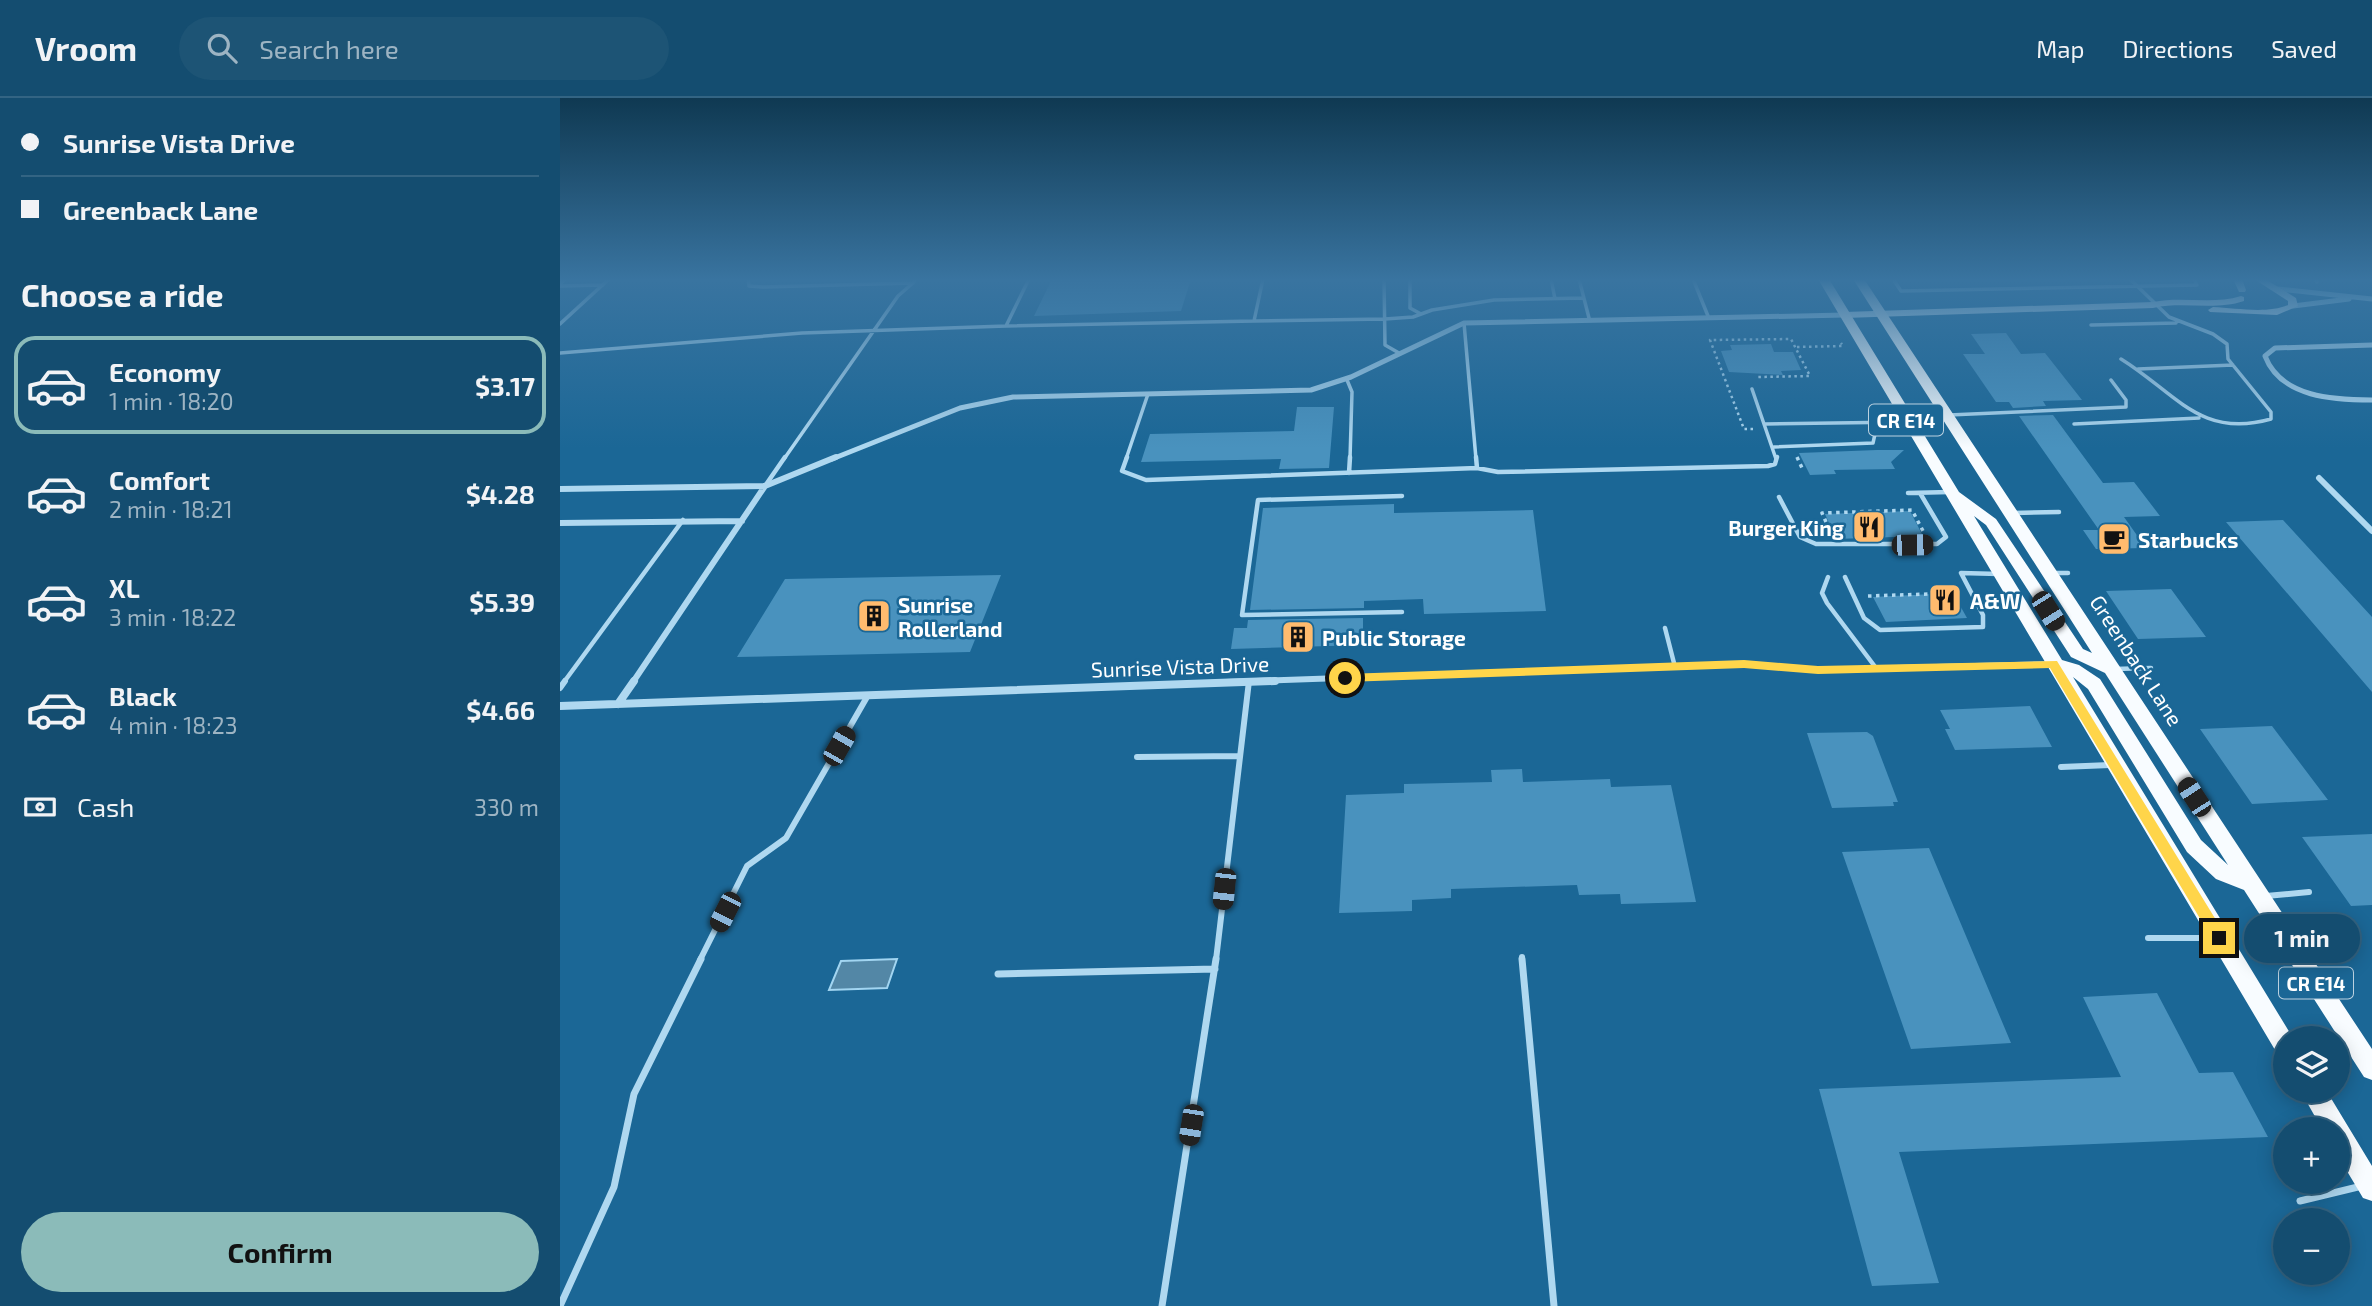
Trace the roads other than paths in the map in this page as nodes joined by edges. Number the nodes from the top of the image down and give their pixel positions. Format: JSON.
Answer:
{"nodes":[{"id":1,"x":782,"y":335,"type":"edge"},
{"id":2,"x":870,"y":335,"type":"edge"},
{"id":3,"x":1385,"y":335,"type":"edge"},
{"id":4,"x":1438,"y":335,"type":"edge"},
{"id":5,"x":1466,"y":335,"type":"edge"},
{"id":6,"x":1856,"y":335,"type":"edge"},
{"id":7,"x":1895,"y":335,"type":"edge"},
{"id":8,"x":2217,"y":335,"type":"edge"},
{"id":9,"x":2372,"y":345,"type":"edge"},
{"id":10,"x":560,"y":353,"type":"edge"},
{"id":11,"x":1399,"y":353,"type":"junction"},
{"id":12,"x":2120,"y":359,"type":"dead end"},
{"id":13,"x":2233,"y":365,"type":"junction"},
{"id":14,"x":2138,"y":369,"type":"junction"},
{"id":15,"x":1347,"y":380,"type":"junction"},
{"id":16,"x":2111,"y":380,"type":"dead end"},
{"id":17,"x":1752,"y":389,"type":"dead end"},
{"id":18,"x":1148,"y":394,"type":"junction"},
{"id":19,"x":2372,"y":400,"type":"edge"},
{"id":20,"x":1947,"y":415,"type":"junction"},
{"id":21,"x":2199,"y":418,"type":"junction"},
{"id":22,"x":1908,"y":422,"type":"junction"},
{"id":23,"x":1871,"y":423,"type":"junction"},
{"id":24,"x":2074,"y":424,"type":"dead end"},
{"id":25,"x":1766,"y":427,"type":"junction"},
{"id":26,"x":1774,"y":447,"type":"junction"},
{"id":27,"x":1476,"y":468,"type":"junction"},
{"id":28,"x":1349,"y":473,"type":"junction"},
{"id":29,"x":2319,"y":478,"type":"dead end"},
{"id":30,"x":765,"y":486,"type":"junction"},
{"id":31,"x":560,"y":489,"type":"edge"},
{"id":32,"x":1950,"y":492,"type":"junction"},
{"id":33,"x":1920,"y":493,"type":"junction"},
{"id":34,"x":1908,"y":494,"type":"dead end"},
{"id":35,"x":1402,"y":496,"type":"dead end"},
{"id":36,"x":1779,"y":497,"type":"dead end"},
{"id":37,"x":2059,"y":512,"type":"dead end"},
{"id":38,"x":2010,"y":513,"type":"junction"},
{"id":39,"x":683,"y":520,"type":"junction"},
{"id":40,"x":742,"y":521,"type":"junction"},
{"id":41,"x":560,"y":523,"type":"edge"},
{"id":42,"x":2372,"y":531,"type":"edge"},
{"id":43,"x":2050,"y":573,"type":"junction"},
{"id":44,"x":2068,"y":573,"type":"dead end"},
{"id":45,"x":1999,"y":574,"type":"junction"},
{"id":46,"x":1845,"y":577,"type":"dead end"},
{"id":47,"x":1828,"y":578,"type":"dead end"},
{"id":48,"x":1402,"y":612,"type":"dead end"},
{"id":49,"x":1665,"y":628,"type":"dead end"},
{"id":50,"x":2053,"y":664,"type":"junction"},
{"id":51,"x":1675,"y":667,"type":"junction"},
{"id":52,"x":1876,"y":668,"type":"junction"},
{"id":53,"x":2151,"y":668,"type":"dead end"},
{"id":54,"x":2111,"y":669,"type":"junction"},
{"id":55,"x":1249,"y":681,"type":"junction"},
{"id":56,"x":560,"y":688,"type":"edge"},
{"id":57,"x":867,"y":697,"type":"junction"},
{"id":58,"x":618,"y":704,"type":"junction"},
{"id":59,"x":560,"y":706,"type":"edge"},
{"id":60,"x":1137,"y":757,"type":"dead end"},
{"id":61,"x":1240,"y":757,"type":"junction"},
{"id":62,"x":2115,"y":765,"type":"junction"},
{"id":63,"x":2061,"y":767,"type":"dead end"},
{"id":64,"x":2255,"y":890,"type":"junction"},
{"id":65,"x":2309,"y":892,"type":"dead end"},
{"id":66,"x":2148,"y":938,"type":"dead end"},
{"id":67,"x":2219,"y":938,"type":"junction"},
{"id":68,"x":1522,"y":957,"type":"dead end"},
{"id":69,"x":1215,"y":969,"type":"junction"},
{"id":70,"x":998,"y":974,"type":"dead end"},
{"id":71,"x":2273,"y":1026,"type":"edge"},
{"id":72,"x":2372,"y":1069,"type":"edge"},
{"id":73,"x":2350,"y":1152,"type":"edge"},
{"id":74,"x":2371,"y":1186,"type":"edge"},
{"id":75,"x":2300,"y":1201,"type":"dead end"},
{"id":76,"x":560,"y":1306,"type":"edge"},
{"id":77,"x":1162,"y":1306,"type":"edge"},
{"id":78,"x":1554,"y":1306,"type":"edge"}],
"edges":[{"from":1,"to":10,"type":"lane"},
{"from":2,"to":30,"type":"lane"},
{"from":3,"to":11,"type":"lane"},
{"from":4,"to":11,"type":"street"},
{"from":5,"to":27,"type":"lane"},
{"from":6,"to":22,"type":"main road","number":"CR E14"},
{"from":7,"to":20,"type":"main road","name":"Greenback Lane","number":"CR E14"},
{"from":8,"to":13,"type":"lane"},
{"from":9,"to":19,"type":"street"},
{"from":11,"to":15,"type":"street"},
{"from":12,"to":14,"type":"lane"},
{"from":13,"to":14,"type":"lane"},
{"from":13,"to":21,"type":"lane"},
{"from":14,"to":21,"type":"lane"},
{"from":15,"to":18,"type":"street"},
{"from":15,"to":28,"type":"lane"},
{"from":16,"to":20,"type":"lane"},
{"from":17,"to":25,"type":"lane"},
{"from":18,"to":28,"type":"lane"},
{"from":18,"to":30,"type":"street"},
{"from":20,"to":38,"type":"main road","name":"Greenback Lane","number":"CR E14"},
{"from":21,"to":24,"type":"lane"},
{"from":22,"to":23,"type":"lane"},
{"from":22,"to":32,"type":"main road","number":"CR E14"},
{"from":23,"to":25,"type":"lane"},
{"from":23,"to":26,"type":"lane"},
{"from":25,"to":26,"type":"lane"},
{"from":26,"to":27,"type":"lane"},
{"from":27,"to":28,"type":"lane"},
{"from":29,"to":42,"type":"street"},
{"from":30,"to":31,"type":"street"},
{"from":30,"to":40,"type":"street"},
{"from":32,"to":33,"type":"lane"},
{"from":32,"to":45,"type":"main road","number":"CR E14"},
{"from":32,"to":54,"type":"main road"},
{"from":33,"to":34,"type":"lane"},
{"from":33,"to":36,"type":"lane"},
{"from":35,"to":48,"type":"lane"},
{"from":37,"to":38,"type":"lane"},
{"from":38,"to":43,"type":"main road","name":"Greenback Lane","number":"CR E14"},
{"from":39,"to":40,"type":"street"},
{"from":39,"to":41,"type":"street"},
{"from":39,"to":56,"type":"lane"},
{"from":40,"to":58,"type":"street"},
{"from":43,"to":44,"type":"lane"},
{"from":43,"to":54,"type":"main road","name":"Greenback Lane","number":"CR E14"},
{"from":45,"to":46,"type":"lane"},
{"from":45,"to":50,"type":"main road","number":"CR E14"},
{"from":47,"to":52,"type":"lane"},
{"from":49,"to":51,"type":"lane"},
{"from":50,"to":52,"type":"street","name":"Sunrise Vista Drive"},
{"from":50,"to":62,"type":"main road","number":"CR E14"},
{"from":50,"to":64,"type":"main road"},
{"from":51,"to":52,"type":"street","name":"Sunrise Vista Drive"},
{"from":51,"to":55,"type":"street","name":"Sunrise Vista Drive"},
{"from":53,"to":54,"type":"lane"},
{"from":54,"to":64,"type":"main road","name":"Greenback Lane","number":"CR E14"},
{"from":55,"to":57,"type":"street","name":"Sunrise Vista Drive"},
{"from":55,"to":61,"type":"lane"},
{"from":57,"to":58,"type":"street","name":"Sunrise Vista Drive"},
{"from":57,"to":76,"type":"lane"},
{"from":58,"to":59,"type":"street","name":"Sunrise Vista Drive"},
{"from":60,"to":61,"type":"lane"},
{"from":61,"to":69,"type":"lane"},
{"from":62,"to":63,"type":"lane"},
{"from":62,"to":67,"type":"main road","number":"CR E14"},
{"from":64,"to":65,"type":"lane"},
{"from":64,"to":72,"type":"main road","name":"Greenback Lane","number":"CR E14"},
{"from":66,"to":67,"type":"lane"},
{"from":67,"to":71,"type":"main road","number":"CR E14"},
{"from":68,"to":78,"type":"lane"},
{"from":69,"to":70,"type":"lane"},
{"from":69,"to":77,"type":"lane"},
{"from":73,"to":74,"type":"main road"},
{"from":74,"to":75,"type":"lane"}]}
